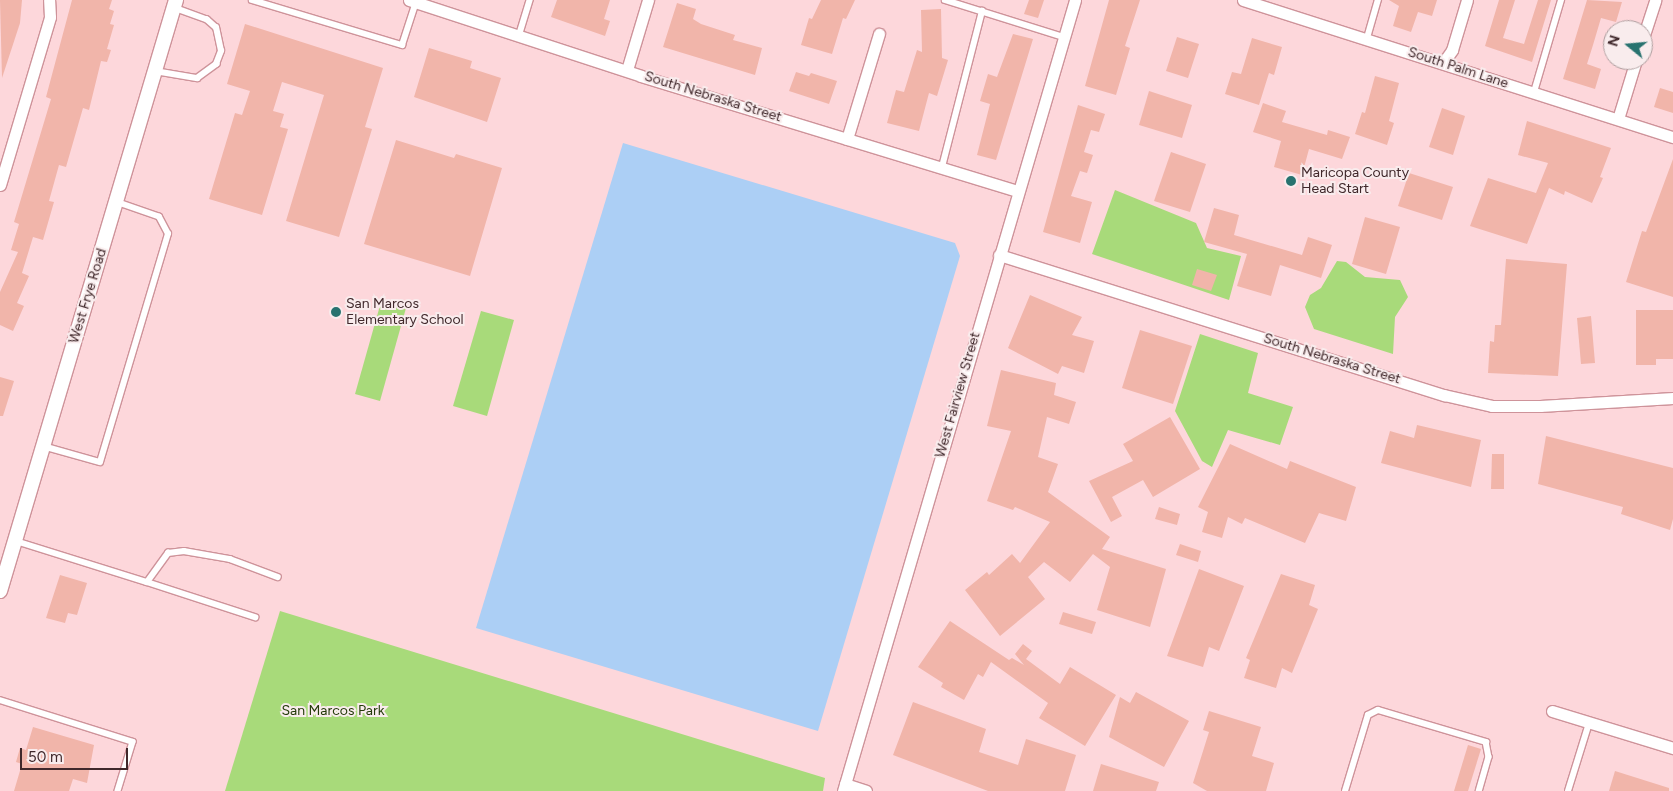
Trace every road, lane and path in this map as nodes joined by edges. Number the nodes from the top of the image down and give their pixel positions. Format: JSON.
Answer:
{"nodes":[{"id":1,"x":49,"y":0,"type":"edge"},
{"id":2,"x":252,"y":0,"type":"edge"},
{"id":3,"x":530,"y":0,"type":"edge"},
{"id":4,"x":648,"y":0,"type":"edge"},
{"id":5,"x":945,"y":0,"type":"edge"},
{"id":6,"x":1075,"y":0,"type":"edge"},
{"id":7,"x":1243,"y":0,"type":"edge"},
{"id":8,"x":1285,"y":0,"type":"edge"},
{"id":9,"x":1378,"y":0,"type":"edge"},
{"id":10,"x":1467,"y":0,"type":"edge"},
{"id":11,"x":1561,"y":0,"type":"edge"},
{"id":12,"x":1655,"y":0,"type":"edge"},
{"id":13,"x":412,"y":1,"type":"edge"},
{"id":14,"x":175,"y":4,"type":"edge"},
{"id":15,"x":982,"y":11,"type":"junction"},
{"id":16,"x":1281,"y":12,"type":"junction"},
{"id":17,"x":1649,"y":20,"type":"edge"},
{"id":18,"x":879,"y":34,"type":"dead end"},
{"id":19,"x":519,"y":35,"type":"junction"},
{"id":20,"x":1064,"y":37,"type":"junction"},
{"id":21,"x":1366,"y":38,"type":"junction"},
{"id":22,"x":1443,"y":63,"type":"junction"},
{"id":23,"x":627,"y":70,"type":"junction"},
{"id":24,"x":1633,"y":70,"type":"edge"},
{"id":25,"x":155,"y":71,"type":"junction"},
{"id":26,"x":1534,"y":92,"type":"junction"},
{"id":27,"x":1618,"y":118,"type":"junction"},
{"id":28,"x":1673,"y":137,"type":"edge"},
{"id":29,"x":847,"y":138,"type":"junction"},
{"id":30,"x":942,"y":167,"type":"junction"},
{"id":31,"x":0,"y":185,"type":"edge"},
{"id":32,"x":1018,"y":191,"type":"junction"},
{"id":33,"x":116,"y":202,"type":"junction"},
{"id":34,"x":999,"y":255,"type":"junction"},
{"id":35,"x":1673,"y":398,"type":"edge"},
{"id":36,"x":43,"y":446,"type":"junction"},
{"id":37,"x":15,"y":541,"type":"junction"},
{"id":38,"x":278,"y":577,"type":"dead end"},
{"id":39,"x":147,"y":582,"type":"junction"},
{"id":40,"x":0,"y":591,"type":"edge"},
{"id":41,"x":255,"y":617,"type":"dead end"},
{"id":42,"x":0,"y":700,"type":"edge"},
{"id":43,"x":1552,"y":711,"type":"dead end"},
{"id":44,"x":1589,"y":723,"type":"junction"},
{"id":45,"x":1673,"y":748,"type":"edge"},
{"id":46,"x":844,"y":788,"type":"edge"},
{"id":47,"x":118,"y":791,"type":"edge"},
{"id":48,"x":866,"y":791,"type":"edge"},
{"id":49,"x":1345,"y":791,"type":"edge"},
{"id":50,"x":1479,"y":791,"type":"edge"},
{"id":51,"x":1568,"y":791,"type":"edge"}],
"edges":[{"from":1,"to":31,"type":"street"},
{"from":2,"to":13,"type":"lane"},
{"from":3,"to":19,"type":"lane"},
{"from":4,"to":23,"type":"street"},
{"from":5,"to":15,"type":"lane"},
{"from":6,"to":20,"type":"street","name":"West Fairview Street"},
{"from":7,"to":16,"type":"street","name":"South Palm Lane"},
{"from":8,"to":16,"type":"street"},
{"from":9,"to":21,"type":"lane"},
{"from":10,"to":22,"type":"street"},
{"from":11,"to":26,"type":"lane"},
{"from":12,"to":17,"type":"street"},
{"from":13,"to":19,"type":"street","name":"South Nebraska Street"},
{"from":14,"to":25,"type":"street","name":"West Frye Road"},
{"from":14,"to":25,"type":"lane"},
{"from":15,"to":20,"type":"lane"},
{"from":15,"to":30,"type":"lane"},
{"from":16,"to":21,"type":"street","name":"South Palm Lane"},
{"from":18,"to":29,"type":"street"},
{"from":19,"to":23,"type":"street","name":"South Nebraska Street"},
{"from":20,"to":32,"type":"street","name":"West Fairview Street"},
{"from":21,"to":22,"type":"street","name":"South Palm Lane"},
{"from":22,"to":26,"type":"street","name":"South Palm Lane"},
{"from":23,"to":29,"type":"street","name":"South Nebraska Street"},
{"from":24,"to":27,"type":"street"},
{"from":25,"to":33,"type":"street","name":"West Frye Road"},
{"from":26,"to":27,"type":"street","name":"South Palm Lane"},
{"from":27,"to":28,"type":"street","name":"South Palm Lane"},
{"from":29,"to":30,"type":"street","name":"South Nebraska Street"},
{"from":30,"to":32,"type":"street","name":"South Nebraska Street"},
{"from":32,"to":34,"type":"street","name":"West Fairview Street"},
{"from":33,"to":36,"type":"street","name":"West Frye Road"},
{"from":33,"to":36,"type":"lane"},
{"from":34,"to":35,"type":"street","name":"South Nebraska Street"},
{"from":34,"to":46,"type":"street","name":"West Fairview Street"},
{"from":36,"to":37,"type":"street","name":"West Frye Road"},
{"from":37,"to":39,"type":"lane"},
{"from":37,"to":40,"type":"street","name":"West Frye Road"},
{"from":38,"to":39,"type":"lane"},
{"from":39,"to":41,"type":"lane"},
{"from":42,"to":47,"type":"lane"},
{"from":43,"to":44,"type":"street"},
{"from":44,"to":45,"type":"street"},
{"from":44,"to":51,"type":"lane"},
{"from":46,"to":48,"type":"street"},
{"from":49,"to":50,"type":"lane"}]}
